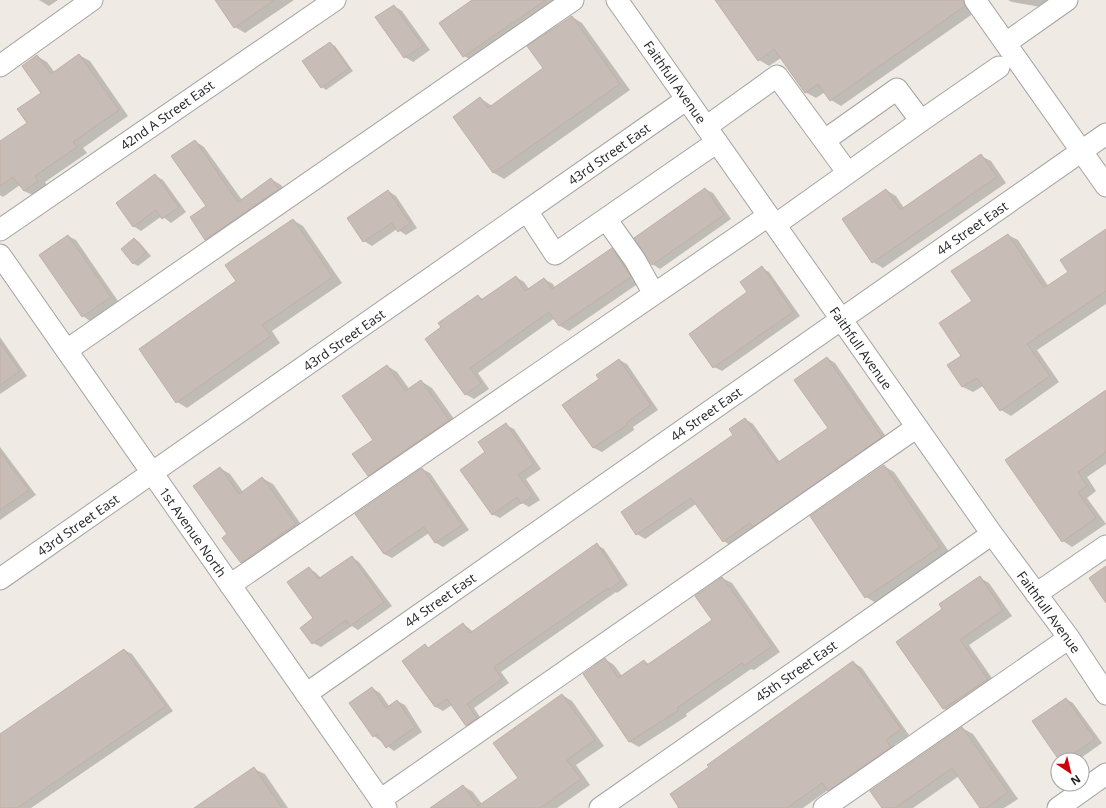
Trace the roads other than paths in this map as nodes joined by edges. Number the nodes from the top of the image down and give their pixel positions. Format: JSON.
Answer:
{"nodes":[{"id":1,"x":92,"y":0,"type":"edge"},
{"id":2,"x":334,"y":0,"type":"edge"},
{"id":3,"x":573,"y":0,"type":"edge"},
{"id":4,"x":618,"y":0,"type":"edge"},
{"id":5,"x":975,"y":0,"type":"edge"},
{"id":6,"x":1067,"y":0,"type":"edge"},
{"id":7,"x":1006,"y":43,"type":"junction"},
{"id":8,"x":0,"y":66,"type":"edge"},
{"id":9,"x":999,"y":67,"type":"dead end"},
{"id":10,"x":687,"y":100,"type":"junction"},
{"id":11,"x":921,"y":121,"type":"junction"},
{"id":12,"x":711,"y":134,"type":"junction"},
{"id":13,"x":1106,"y":134,"type":"edge"},
{"id":14,"x":824,"y":140,"type":"junction"},
{"id":15,"x":1082,"y":151,"type":"junction"},
{"id":16,"x":848,"y":173,"type":"junction"},
{"id":17,"x":1106,"y":186,"type":"edge"},
{"id":18,"x":527,"y":212,"type":"junction"},
{"id":19,"x":606,"y":219,"type":"junction"},
{"id":20,"x":772,"y":221,"type":"junction"},
{"id":21,"x":0,"y":230,"type":"edge"},
{"id":22,"x":0,"y":255,"type":"edge"},
{"id":23,"x":654,"y":294,"type":"junction"},
{"id":24,"x":841,"y":320,"type":"junction"},
{"id":25,"x":67,"y":350,"type":"junction"},
{"id":26,"x":917,"y":427,"type":"junction"},
{"id":27,"x":152,"y":473,"type":"junction"},
{"id":28,"x":992,"y":534,"type":"junction"},
{"id":29,"x":1106,"y":546,"type":"edge"},
{"id":30,"x":0,"y":579,"type":"edge"},
{"id":31,"x":230,"y":585,"type":"junction"},
{"id":32,"x":1036,"y":594,"type":"junction"},
{"id":33,"x":1069,"y":638,"type":"junction"},
{"id":34,"x":306,"y":694,"type":"junction"},
{"id":35,"x":1106,"y":694,"type":"edge"},
{"id":36,"x":1106,"y":774,"type":"edge"},
{"id":37,"x":383,"y":804,"type":"edge"},
{"id":38,"x":600,"y":808,"type":"edge"},
{"id":39,"x":824,"y":808,"type":"edge"},
{"id":40,"x":1058,"y":808,"type":"edge"}],
"edges":[{"from":1,"to":8,"type":"street"},
{"from":2,"to":21,"type":"street","name":"42nd A Street East"},
{"from":3,"to":25,"type":"street"},
{"from":4,"to":10,"type":"street","name":"Faithfull Avenue"},
{"from":5,"to":7,"type":"street"},
{"from":6,"to":7,"type":"street"},
{"from":7,"to":15,"type":"street"},
{"from":9,"to":11,"type":"street"},
{"from":10,"to":12,"type":"street","name":"Faithfull Avenue"},
{"from":10,"to":18,"type":"street","name":"43rd Street East"},
{"from":11,"to":14,"type":"street"},
{"from":11,"to":16,"type":"street"},
{"from":12,"to":14,"type":"street"},
{"from":12,"to":19,"type":"street"},
{"from":12,"to":20,"type":"street","name":"Faithfull Avenue"},
{"from":13,"to":15,"type":"street","name":"44 Street East"},
{"from":14,"to":16,"type":"street"},
{"from":15,"to":17,"type":"street"},
{"from":15,"to":24,"type":"street","name":"44 Street East"},
{"from":16,"to":20,"type":"street"},
{"from":18,"to":19,"type":"street"},
{"from":18,"to":27,"type":"street","name":"43rd Street East"},
{"from":19,"to":23,"type":"street"},
{"from":20,"to":23,"type":"street"},
{"from":20,"to":24,"type":"street","name":"Faithfull Avenue"},
{"from":22,"to":25,"type":"street","name":"1st Avenue North"},
{"from":23,"to":31,"type":"street"},
{"from":24,"to":26,"type":"street","name":"Faithfull Avenue"},
{"from":24,"to":34,"type":"street","name":"44 Street East"},
{"from":25,"to":27,"type":"street","name":"1st Avenue North"},
{"from":26,"to":28,"type":"street","name":"Faithfull Avenue"},
{"from":26,"to":37,"type":"street"},
{"from":27,"to":30,"type":"street","name":"43rd Street East"},
{"from":27,"to":31,"type":"street","name":"1st Avenue North"},
{"from":28,"to":32,"type":"street","name":"Faithfull Avenue"},
{"from":28,"to":38,"type":"street","name":"45th Street East"},
{"from":29,"to":32,"type":"street"},
{"from":31,"to":34,"type":"street","name":"1st Avenue North"},
{"from":32,"to":33,"type":"street","name":"Faithfull Avenue"},
{"from":33,"to":35,"type":"street","name":"Faithfull Avenue"},
{"from":33,"to":39,"type":"street"},
{"from":34,"to":37,"type":"street","name":"1st Avenue North"},
{"from":36,"to":40,"type":"street"}]}
